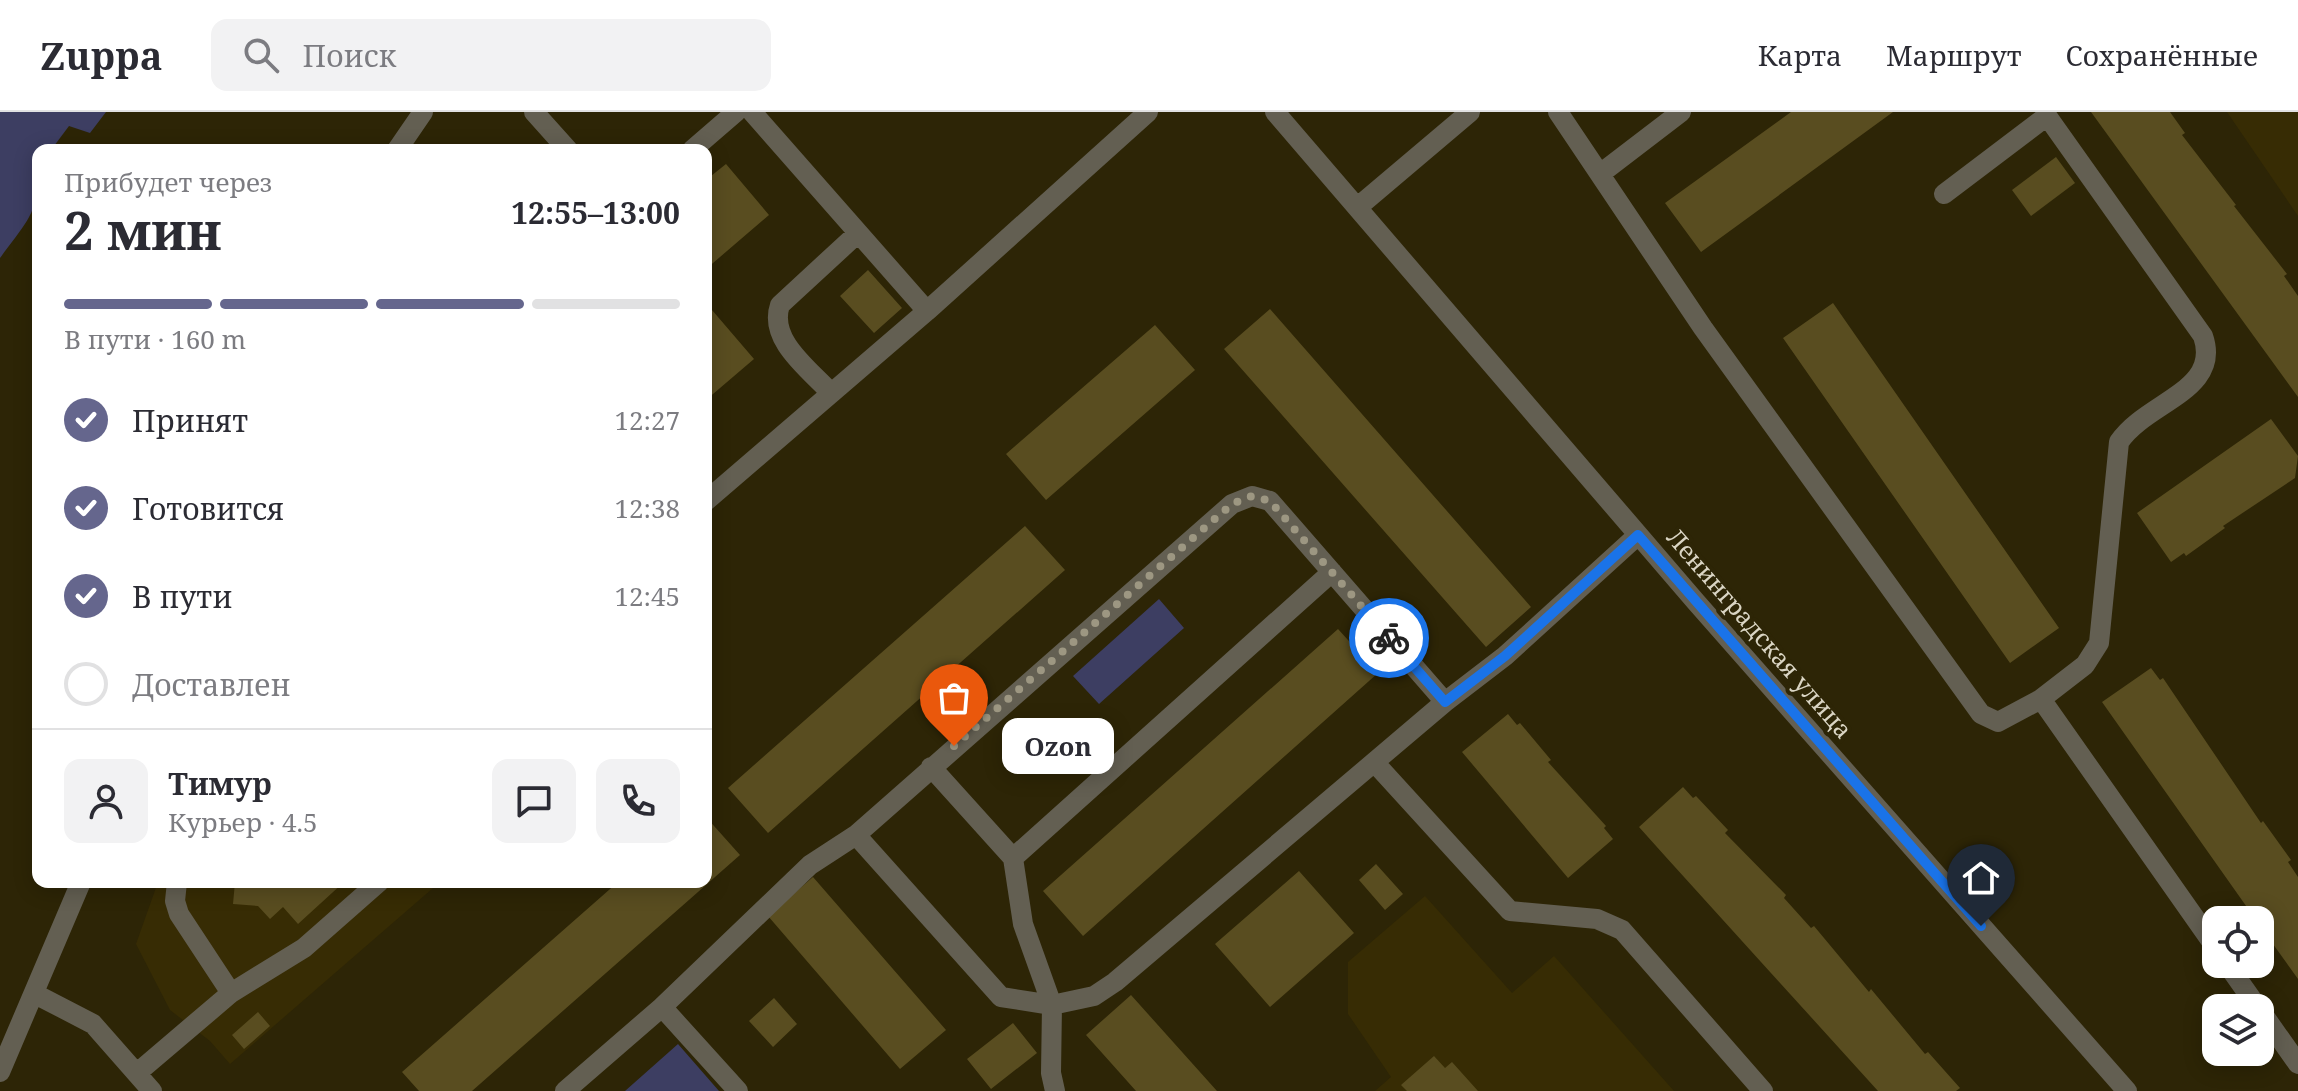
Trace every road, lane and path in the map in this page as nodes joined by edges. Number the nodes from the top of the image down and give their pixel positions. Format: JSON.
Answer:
{"nodes":[{"id":1,"x":423,"y":112,"type":"edge"},
{"id":2,"x":534,"y":112,"type":"edge"},
{"id":3,"x":736,"y":112,"type":"edge"},
{"id":4,"x":752,"y":112,"type":"edge"},
{"id":5,"x":1148,"y":112,"type":"edge"},
{"id":6,"x":1275,"y":112,"type":"edge"},
{"id":7,"x":1470,"y":112,"type":"edge"},
{"id":8,"x":1558,"y":112,"type":"edge"},
{"id":9,"x":1681,"y":112,"type":"edge"},
{"id":10,"x":401,"y":144,"type":"edge"},
{"id":11,"x":563,"y":144,"type":"edge"},
{"id":12,"x":699,"y":144,"type":"edge"},
{"id":13,"x":1600,"y":174,"type":"junction"},
{"id":14,"x":1944,"y":194,"type":"dead end"},
{"id":15,"x":1359,"y":206,"type":"junction"},
{"id":16,"x":858,"y":233,"type":"junction"},
{"id":17,"x":927,"y":311,"type":"junction"},
{"id":18,"x":831,"y":393,"type":"junction"},
{"id":19,"x":712,"y":496,"type":"edge"},
{"id":20,"x":1638,"y":535,"type":"junction"},
{"id":21,"x":1332,"y":572,"type":"junction"},
{"id":22,"x":2041,"y":699,"type":"junction"},
{"id":23,"x":1445,"y":702,"type":"junction"},
{"id":24,"x":1375,"y":763,"type":"junction"},
{"id":25,"x":931,"y":767,"type":"junction"},
{"id":26,"x":856,"y":835,"type":"junction"},
{"id":27,"x":1013,"y":858,"type":"junction"},
{"id":28,"x":79,"y":888,"type":"edge"},
{"id":29,"x":176,"y":888,"type":"edge"},
{"id":30,"x":372,"y":888,"type":"edge"},
{"id":31,"x":2202,"y":928,"type":"edge"},
{"id":32,"x":231,"y":993,"type":"junction"},
{"id":33,"x":35,"y":994,"type":"junction"},
{"id":34,"x":1052,"y":1005,"type":"junction"},
{"id":35,"x":662,"y":1007,"type":"junction"},
{"id":36,"x":2274,"y":1030,"type":"edge"},
{"id":37,"x":2298,"y":1064,"type":"edge"},
{"id":38,"x":0,"y":1072,"type":"edge"},
{"id":39,"x":137,"y":1073,"type":"junction"},
{"id":40,"x":152,"y":1091,"type":"edge"},
{"id":41,"x":565,"y":1091,"type":"edge"},
{"id":42,"x":738,"y":1091,"type":"edge"},
{"id":43,"x":1055,"y":1091,"type":"edge"},
{"id":44,"x":1763,"y":1091,"type":"edge"},
{"id":45,"x":2127,"y":1091,"type":"edge"}],
"edges":[{"from":1,"to":10,"type":"street"},
{"from":2,"to":11,"type":"street"},
{"from":3,"to":12,"type":"street"},
{"from":4,"to":16,"type":"street"},
{"from":5,"to":17,"type":"street"},
{"from":6,"to":15,"type":"street","name":"Ленинградская улица"},
{"from":7,"to":15,"type":"street"},
{"from":8,"to":13,"type":"street"},
{"from":9,"to":13,"type":"street"},
{"from":13,"to":22,"type":"street"},
{"from":14,"to":22,"type":"street"},
{"from":15,"to":20,"type":"street","name":"Ленинградская улица"},
{"from":16,"to":17,"type":"street"},
{"from":16,"to":18,"type":"street"},
{"from":17,"to":18,"type":"street"},
{"from":18,"to":19,"type":"street"},
{"from":20,"to":23,"type":"street"},
{"from":20,"to":45,"type":"street","name":"Ленинградская улица"},
{"from":21,"to":23,"type":"street"},
{"from":21,"to":25,"type":"street"},
{"from":21,"to":27,"type":"street"},
{"from":22,"to":31,"type":"street"},
{"from":23,"to":24,"type":"street"},
{"from":24,"to":34,"type":"street"},
{"from":24,"to":44,"type":"street"},
{"from":25,"to":26,"type":"street"},
{"from":25,"to":27,"type":"street"},
{"from":26,"to":34,"type":"street"},
{"from":26,"to":35,"type":"street"},
{"from":27,"to":34,"type":"street"},
{"from":28,"to":33,"type":"street"},
{"from":29,"to":32,"type":"street"},
{"from":30,"to":32,"type":"street"},
{"from":32,"to":39,"type":"street"},
{"from":33,"to":38,"type":"street"},
{"from":33,"to":39,"type":"street"},
{"from":34,"to":43,"type":"street"},
{"from":35,"to":41,"type":"street"},
{"from":35,"to":42,"type":"street"},
{"from":36,"to":37,"type":"street"},
{"from":39,"to":40,"type":"street"}]}
